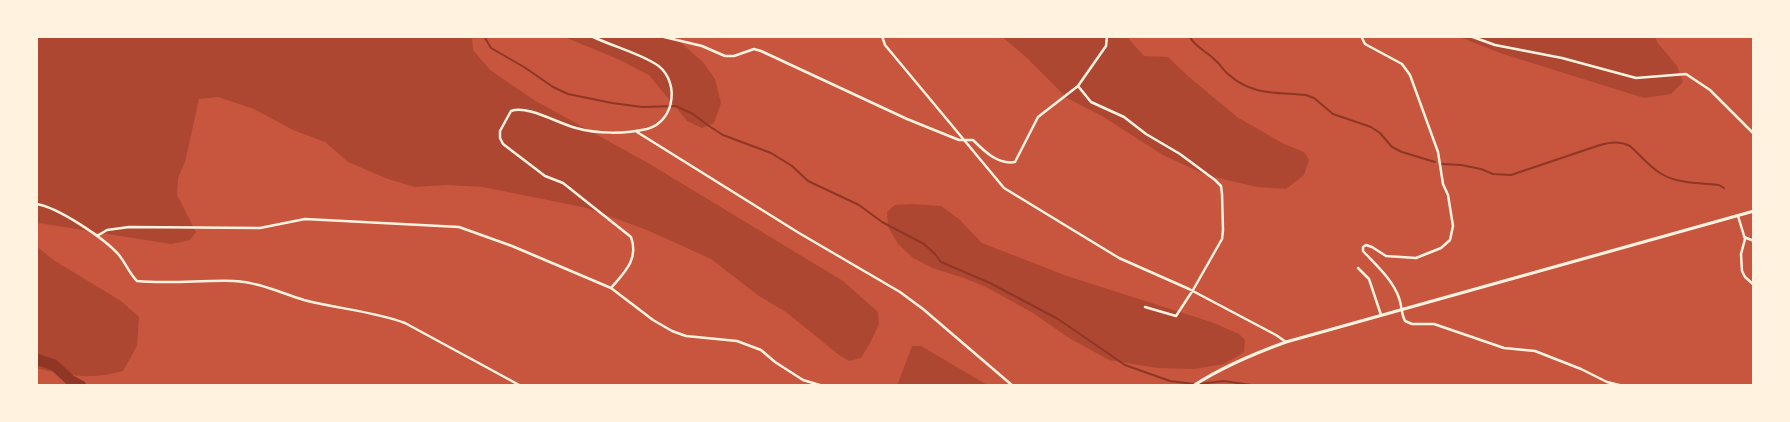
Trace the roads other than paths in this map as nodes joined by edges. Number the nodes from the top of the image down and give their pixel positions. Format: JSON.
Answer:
{"nodes":[{"id":1,"x":591,"y":36,"type":"edge"},
{"id":2,"x":660,"y":36,"type":"edge"},
{"id":3,"x":882,"y":36,"type":"edge"},
{"id":4,"x":1107,"y":36,"type":"edge"},
{"id":5,"x":1362,"y":36,"type":"edge"},
{"id":6,"x":1470,"y":36,"type":"edge"},
{"id":7,"x":1078,"y":86,"type":"junction"},
{"id":8,"x":636,"y":131,"type":"junction"},
{"id":9,"x":1754,"y":134,"type":"edge"},
{"id":10,"x":964,"y":139,"type":"junction"},
{"id":11,"x":36,"y":204,"type":"edge"},
{"id":12,"x":1754,"y":211,"type":"edge"},
{"id":13,"x":1738,"y":216,"type":"junction"},
{"id":14,"x":97,"y":236,"type":"junction"},
{"id":15,"x":1744,"y":236,"type":"junction"},
{"id":16,"x":1754,"y":241,"type":"edge"},
{"id":17,"x":1358,"y":268,"type":"dead end"},
{"id":18,"x":1754,"y":285,"type":"edge"},
{"id":19,"x":611,"y":288,"type":"junction"},
{"id":20,"x":1193,"y":290,"type":"junction"},
{"id":21,"x":1146,"y":307,"type":"dead end"},
{"id":22,"x":1400,"y":311,"type":"junction"},
{"id":23,"x":1381,"y":316,"type":"junction"},
{"id":24,"x":1286,"y":342,"type":"junction"},
{"id":25,"x":521,"y":386,"type":"edge"},
{"id":26,"x":823,"y":386,"type":"edge"},
{"id":27,"x":1013,"y":386,"type":"edge"},
{"id":28,"x":1193,"y":386,"type":"edge"},
{"id":29,"x":1623,"y":386,"type":"edge"},
{"id":30,"x":1681,"y":386,"type":"edge"},
{"id":31,"x":1687,"y":386,"type":"edge"}],
"edges":[{"from":1,"to":8,"type":"street"},
{"from":2,"to":10,"type":"street"},
{"from":3,"to":10,"type":"street"},
{"from":4,"to":7,"type":"street"},
{"from":5,"to":22,"type":"street"},
{"from":6,"to":9,"type":"street"},
{"from":7,"to":10,"type":"street"},
{"from":7,"to":20,"type":"street"},
{"from":8,"to":19,"type":"street"},
{"from":8,"to":27,"type":"street"},
{"from":10,"to":20,"type":"street"},
{"from":11,"to":14,"type":"street"},
{"from":12,"to":13,"type":"street"},
{"from":13,"to":15,"type":"street"},
{"from":13,"to":22,"type":"street"},
{"from":14,"to":19,"type":"street"},
{"from":14,"to":25,"type":"street"},
{"from":15,"to":16,"type":"street"},
{"from":15,"to":18,"type":"street"},
{"from":17,"to":23,"type":"street"},
{"from":19,"to":26,"type":"street"},
{"from":20,"to":21,"type":"street"},
{"from":20,"to":24,"type":"street"},
{"from":22,"to":23,"type":"street"},
{"from":22,"to":29,"type":"street"},
{"from":23,"to":24,"type":"street"},
{"from":24,"to":28,"type":"street"},
{"from":30,"to":31,"type":"street"}]}
